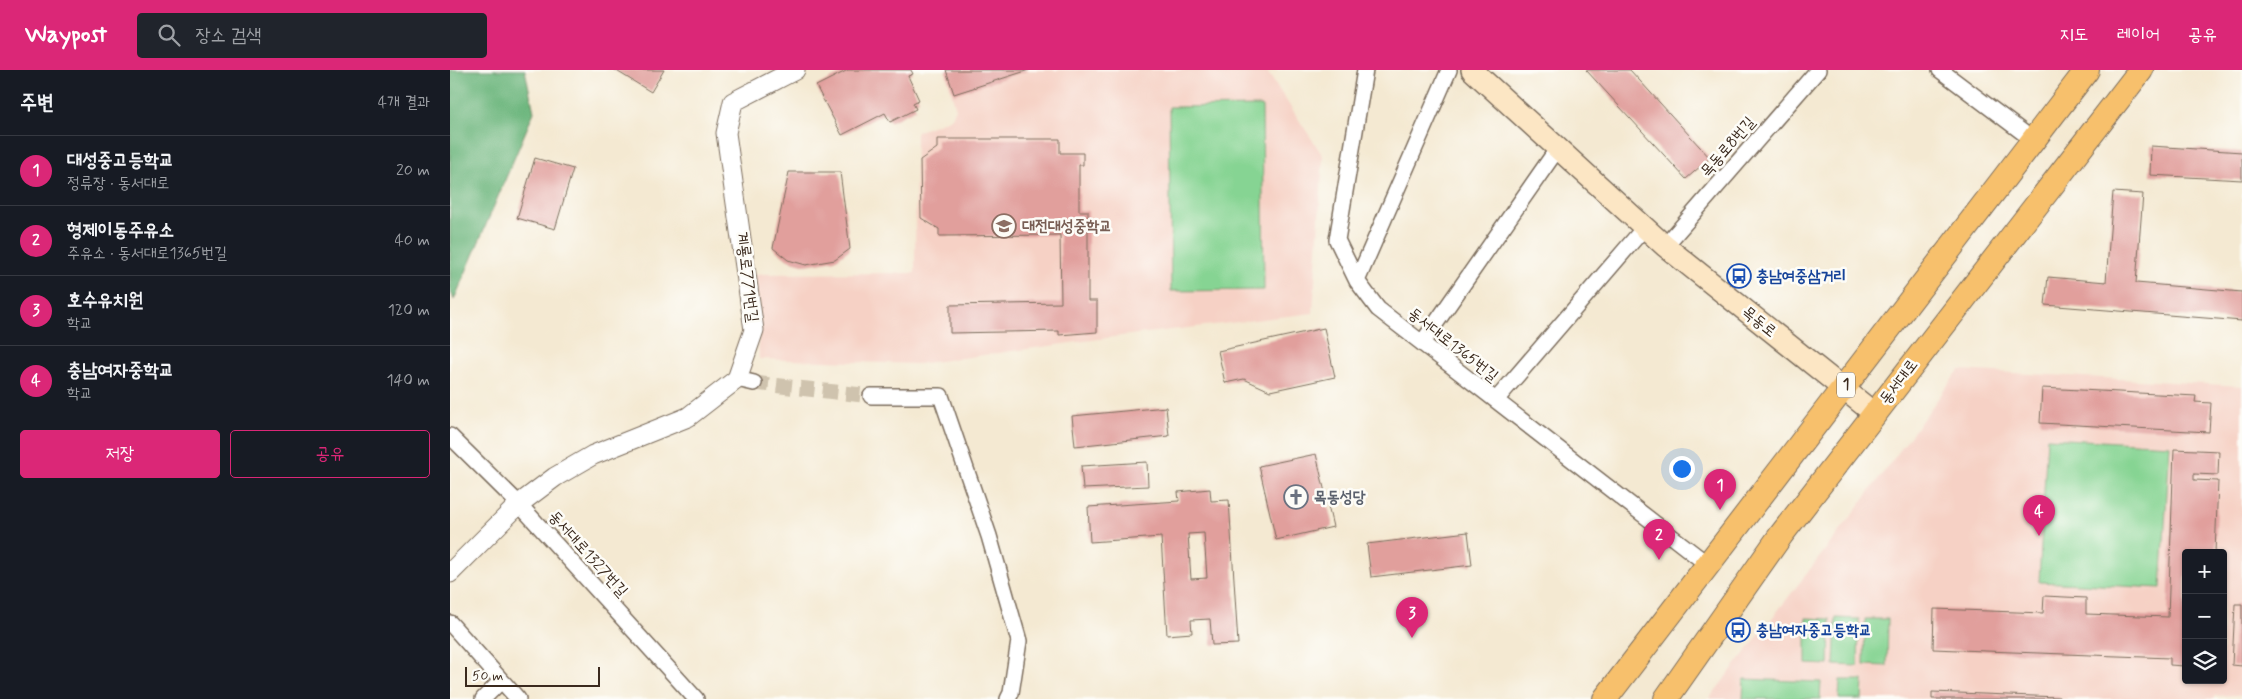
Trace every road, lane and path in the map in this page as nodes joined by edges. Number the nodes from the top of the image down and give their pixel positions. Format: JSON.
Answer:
{"nodes":[{"id":1,"x":795,"y":70,"type":"edge"},
{"id":2,"x":1365,"y":70,"type":"edge"},
{"id":3,"x":1449,"y":70,"type":"edge"},
{"id":4,"x":1472,"y":70,"type":"edge"},
{"id":5,"x":1818,"y":70,"type":"edge"},
{"id":6,"x":1940,"y":70,"type":"edge"},
{"id":7,"x":2087,"y":70,"type":"edge"},
{"id":8,"x":2141,"y":70,"type":"edge"},
{"id":9,"x":2034,"y":140,"type":"junction"},
{"id":10,"x":1558,"y":148,"type":"junction"},
{"id":11,"x":1644,"y":228,"type":"junction"},
{"id":12,"x":1665,"y":246,"type":"junction"},
{"id":13,"x":1357,"y":281,"type":"junction"},
{"id":14,"x":1422,"y":343,"type":"junction"},
{"id":15,"x":1842,"y":389,"type":"junction"},
{"id":16,"x":871,"y":396,"type":"tunnel mouth"},
{"id":17,"x":1496,"y":400,"type":"junction"},
{"id":18,"x":1875,"y":414,"type":"junction"},
{"id":19,"x":450,"y":436,"type":"edge"},
{"id":20,"x":519,"y":504,"type":"junction"},
{"id":21,"x":1707,"y":564,"type":"junction"},
{"id":22,"x":450,"y":572,"type":"edge"},
{"id":23,"x":450,"y":623,"type":"edge"},
{"id":24,"x":501,"y":681,"type":"junction"},
{"id":25,"x":483,"y":699,"type":"edge"},
{"id":26,"x":518,"y":699,"type":"edge"},
{"id":27,"x":696,"y":699,"type":"edge"},
{"id":28,"x":1008,"y":699,"type":"edge"},
{"id":29,"x":1605,"y":699,"type":"edge"},
{"id":30,"x":1666,"y":699,"type":"edge"}],
"edges":[{"from":1,"to":20,"type":"street","name":"계룡로771번길"},
{"from":2,"to":13,"type":"street","name":"동서대로1365번길"},
{"from":3,"to":13,"type":"street"},
{"from":4,"to":10,"type":"main road","name":"목동로"},
{"from":5,"to":12,"type":"street","name":"목동로8번길"},
{"from":6,"to":9,"type":"street"},
{"from":7,"to":9,"type":"main road","number":"1"},
{"from":8,"to":18,"type":"main road","name":"동서대로"},
{"from":9,"to":15,"type":"main road","number":"1"},
{"from":10,"to":11,"type":"main road","name":"목동로"},
{"from":10,"to":14,"type":"street"},
{"from":11,"to":12,"type":"main road","name":"목동로"},
{"from":11,"to":17,"type":"street"},
{"from":12,"to":15,"type":"main road","name":"목동로"},
{"from":13,"to":14,"type":"street","name":"동서대로1365번길"},
{"from":14,"to":17,"type":"street","name":"동서대로1365번길"},
{"from":15,"to":18,"type":"main road","name":"목동로"},
{"from":15,"to":21,"type":"main road","number":"1"},
{"from":16,"to":28,"type":"street"},
{"from":17,"to":21,"type":"street","name":"동서대로1365번길"},
{"from":18,"to":30,"type":"main road","name":"동서대로"},
{"from":19,"to":20,"type":"street","name":"동서대로1327번길"},
{"from":20,"to":22,"type":"street","name":"계룡로771번길"},
{"from":20,"to":27,"type":"street","name":"동서대로1327번길"},
{"from":21,"to":29,"type":"main road","number":"1"},
{"from":23,"to":24,"type":"street"},
{"from":24,"to":25,"type":"street"},
{"from":24,"to":26,"type":"street"}]}
